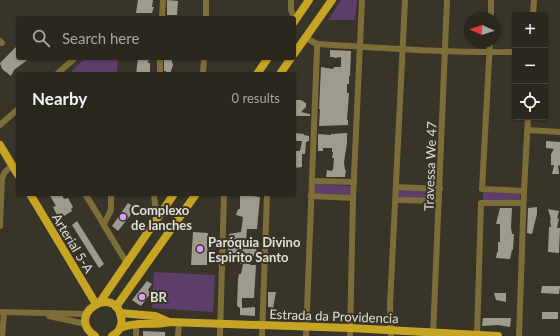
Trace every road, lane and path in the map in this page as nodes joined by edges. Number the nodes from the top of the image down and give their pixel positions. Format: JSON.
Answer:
{"nodes":[{"id":1,"x":163,"y":0,"type":"edge"},
{"id":2,"x":206,"y":0,"type":"edge"},
{"id":3,"x":291,"y":0,"type":"edge"},
{"id":4,"x":309,"y":0,"type":"edge"},
{"id":5,"x":332,"y":0,"type":"edge"},
{"id":6,"x":362,"y":0,"type":"edge"},
{"id":7,"x":405,"y":0,"type":"edge"},
{"id":8,"x":447,"y":0,"type":"edge"},
{"id":9,"x":491,"y":0,"type":"edge"},
{"id":10,"x":534,"y":0,"type":"edge"},
{"id":11,"x":491,"y":12,"type":"edge"},
{"id":12,"x":533,"y":12,"type":"edge"},
{"id":13,"x":162,"y":16,"type":"edge"},
{"id":14,"x":206,"y":16,"type":"edge"},
{"id":15,"x":293,"y":16,"type":"edge"},
{"id":16,"x":296,"y":20,"type":"edge"},
{"id":17,"x":306,"y":38,"type":"junction"},
{"id":18,"x":317,"y":44,"type":"junction"},
{"id":19,"x":360,"y":47,"type":"junction"},
{"id":20,"x":489,"y":48,"type":"edge"},
{"id":21,"x":402,"y":49,"type":"junction"},
{"id":22,"x":296,"y":51,"type":"edge"},
{"id":23,"x":445,"y":51,"type":"junction"},
{"id":24,"x":489,"y":52,"type":"junction"},
{"id":25,"x":512,"y":52,"type":"edge"},
{"id":26,"x":74,"y":60,"type":"edge"},
{"id":27,"x":160,"y":60,"type":"edge"},
{"id":28,"x":204,"y":60,"type":"edge"},
{"id":29,"x":267,"y":60,"type":"edge"},
{"id":30,"x":290,"y":60,"type":"edge"},
{"id":31,"x":59,"y":72,"type":"edge"},
{"id":32,"x":160,"y":72,"type":"edge"},
{"id":33,"x":203,"y":72,"type":"edge"},
{"id":34,"x":258,"y":72,"type":"edge"},
{"id":35,"x":281,"y":72,"type":"edge"},
{"id":36,"x":16,"y":111,"type":"edge"},
{"id":37,"x":528,"y":120,"type":"edge"},
{"id":38,"x":0,"y":125,"type":"edge"},
{"id":39,"x":528,"y":130,"type":"junction"},
{"id":40,"x":560,"y":132,"type":"edge"},
{"id":41,"x":0,"y":145,"type":"edge"},
{"id":42,"x":12,"y":165,"type":"junction"},
{"id":43,"x":16,"y":172,"type":"edge"},
{"id":44,"x":312,"y":181,"type":"junction"},
{"id":45,"x":354,"y":182,"type":"junction"},
{"id":46,"x":396,"y":187,"type":"junction"},
{"id":47,"x":440,"y":189,"type":"junction"},
{"id":48,"x":524,"y":191,"type":"junction"},
{"id":49,"x":31,"y":196,"type":"edge"},
{"id":50,"x":86,"y":196,"type":"edge"},
{"id":51,"x":111,"y":196,"type":"edge"},
{"id":52,"x":154,"y":196,"type":"edge"},
{"id":53,"x":172,"y":196,"type":"edge"},
{"id":54,"x":195,"y":196,"type":"edge"},
{"id":55,"x":224,"y":196,"type":"edge"},
{"id":56,"x":266,"y":196,"type":"edge"},
{"id":57,"x":311,"y":196,"type":"junction"},
{"id":58,"x":353,"y":198,"type":"junction"},
{"id":59,"x":396,"y":200,"type":"junction"},
{"id":60,"x":439,"y":201,"type":"junction"},
{"id":61,"x":524,"y":203,"type":"junction"},
{"id":62,"x":159,"y":214,"type":"junction"},
{"id":63,"x":104,"y":224,"type":"junction"},
{"id":64,"x":0,"y":226,"type":"edge"},
{"id":65,"x":127,"y":263,"type":"junction"},
{"id":66,"x":98,"y":303,"type":"junction"},
{"id":67,"x":118,"y":310,"type":"junction"},
{"id":68,"x":2,"y":312,"type":"edge"},
{"id":69,"x":33,"y":313,"type":"junction"},
{"id":70,"x":87,"y":314,"type":"junction"},
{"id":71,"x":169,"y":322,"type":"junction"},
{"id":72,"x":178,"y":322,"type":"junction"},
{"id":73,"x":86,"y":324,"type":"junction"},
{"id":74,"x":136,"y":324,"type":"junction"},
{"id":75,"x":220,"y":324,"type":"junction"},
{"id":76,"x":263,"y":325,"type":"junction"},
{"id":77,"x":306,"y":327,"type":"junction"},
{"id":78,"x":120,"y":328,"type":"junction"},
{"id":79,"x":350,"y":332,"type":"edge"},
{"id":80,"x":391,"y":333,"type":"edge"},
{"id":81,"x":434,"y":334,"type":"edge"},
{"id":82,"x":92,"y":335,"type":"edge"},
{"id":83,"x":2,"y":336,"type":"edge"},
{"id":84,"x":112,"y":336,"type":"edge"},
{"id":85,"x":136,"y":336,"type":"edge"},
{"id":86,"x":178,"y":336,"type":"edge"},
{"id":87,"x":220,"y":336,"type":"edge"},
{"id":88,"x":262,"y":336,"type":"edge"},
{"id":89,"x":306,"y":336,"type":"edge"},
{"id":90,"x":477,"y":336,"type":"edge"},
{"id":91,"x":498,"y":336,"type":"edge"},
{"id":92,"x":519,"y":336,"type":"edge"}],
"edges":[{"from":1,"to":13,"type":"street"},
{"from":2,"to":14,"type":"street"},
{"from":3,"to":15,"type":"street"},
{"from":4,"to":16,"type":"main road"},
{"from":5,"to":17,"type":"main road"},
{"from":6,"to":19,"type":"street"},
{"from":7,"to":21,"type":"street"},
{"from":8,"to":23,"type":"street","name":"Travessa We 47"},
{"from":9,"to":11,"type":"street"},
{"from":10,"to":12,"type":"street"},
{"from":17,"to":18,"type":"street"},
{"from":17,"to":22,"type":"main road"},
{"from":18,"to":19,"type":"street"},
{"from":18,"to":44,"type":"street"},
{"from":19,"to":21,"type":"street"},
{"from":19,"to":45,"type":"street"},
{"from":20,"to":24,"type":"street"},
{"from":21,"to":23,"type":"street"},
{"from":21,"to":46,"type":"street"},
{"from":23,"to":24,"type":"street"},
{"from":23,"to":47,"type":"street","name":"Travessa We 47"},
{"from":24,"to":25,"type":"street"},
{"from":24,"to":48,"type":"street"},
{"from":26,"to":31,"type":"street"},
{"from":27,"to":32,"type":"street"},
{"from":28,"to":33,"type":"street"},
{"from":29,"to":34,"type":"main road"},
{"from":30,"to":35,"type":"main road"},
{"from":36,"to":38,"type":"street"},
{"from":37,"to":39,"type":"street"},
{"from":39,"to":40,"type":"street"},
{"from":39,"to":48,"type":"street"},
{"from":41,"to":42,"type":"main road"},
{"from":42,"to":43,"type":"main road"},
{"from":42,"to":64,"type":"street"},
{"from":44,"to":45,"type":"street"},
{"from":44,"to":57,"type":"street"},
{"from":45,"to":58,"type":"street"},
{"from":46,"to":47,"type":"street"},
{"from":46,"to":59,"type":"street"},
{"from":47,"to":60,"type":"street","name":"Travessa We 47"},
{"from":48,"to":61,"type":"street"},
{"from":49,"to":66,"type":"main road","name":"Arterial 5-A"},
{"from":50,"to":63,"type":"street"},
{"from":51,"to":63,"type":"street"},
{"from":52,"to":62,"type":"street"},
{"from":53,"to":62,"type":"main road"},
{"from":54,"to":67,"type":"main road"},
{"from":55,"to":75,"type":"street"},
{"from":56,"to":76,"type":"street"},
{"from":57,"to":58,"type":"street"},
{"from":57,"to":77,"type":"street"},
{"from":58,"to":79,"type":"street"},
{"from":59,"to":60,"type":"street"},
{"from":59,"to":80,"type":"street"},
{"from":60,"to":81,"type":"street","name":"Travessa We 47"},
{"from":61,"to":90,"type":"street"},
{"from":61,"to":92,"type":"street"},
{"from":62,"to":65,"type":"main road"},
{"from":63,"to":65,"type":"street"},
{"from":65,"to":66,"type":"main road"},
{"from":66,"to":67,"type":"main road","name":"Estrada da Providencia"},
{"from":66,"to":70,"type":"main road"},
{"from":67,"to":71,"type":"main road","name":"Estrada da Providencia"},
{"from":67,"to":78,"type":"main road"},
{"from":68,"to":69,"type":"street"},
{"from":68,"to":83,"type":"street"},
{"from":69,"to":70,"type":"street"},
{"from":69,"to":73,"type":"street"},
{"from":70,"to":73,"type":"main road"},
{"from":71,"to":72,"type":"main road","name":"Estrada da Providencia"},
{"from":71,"to":74,"type":"main road","name":"Estrada da Providencia"},
{"from":72,"to":75,"type":"main road","name":"Estrada da Providencia"},
{"from":72,"to":86,"type":"street"},
{"from":73,"to":82,"type":"main road"},
{"from":74,"to":78,"type":"main road","name":"Estrada da Providencia"},
{"from":74,"to":85,"type":"street"},
{"from":75,"to":76,"type":"main road","name":"Estrada da Providencia"},
{"from":75,"to":87,"type":"street"},
{"from":76,"to":77,"type":"main road","name":"Estrada da Providencia"},
{"from":76,"to":88,"type":"street"},
{"from":77,"to":79,"type":"main road","name":"Estrada da Providencia"},
{"from":77,"to":89,"type":"street"},
{"from":78,"to":84,"type":"main road"},
{"from":79,"to":80,"type":"main road","name":"Estrada da Providencia"},
{"from":80,"to":81,"type":"main road","name":"Estrada da Providencia"},
{"from":81,"to":90,"type":"main road","name":"Estrada da Providencia"},
{"from":90,"to":91,"type":"main road","name":"Estrada da Providencia"}]}
